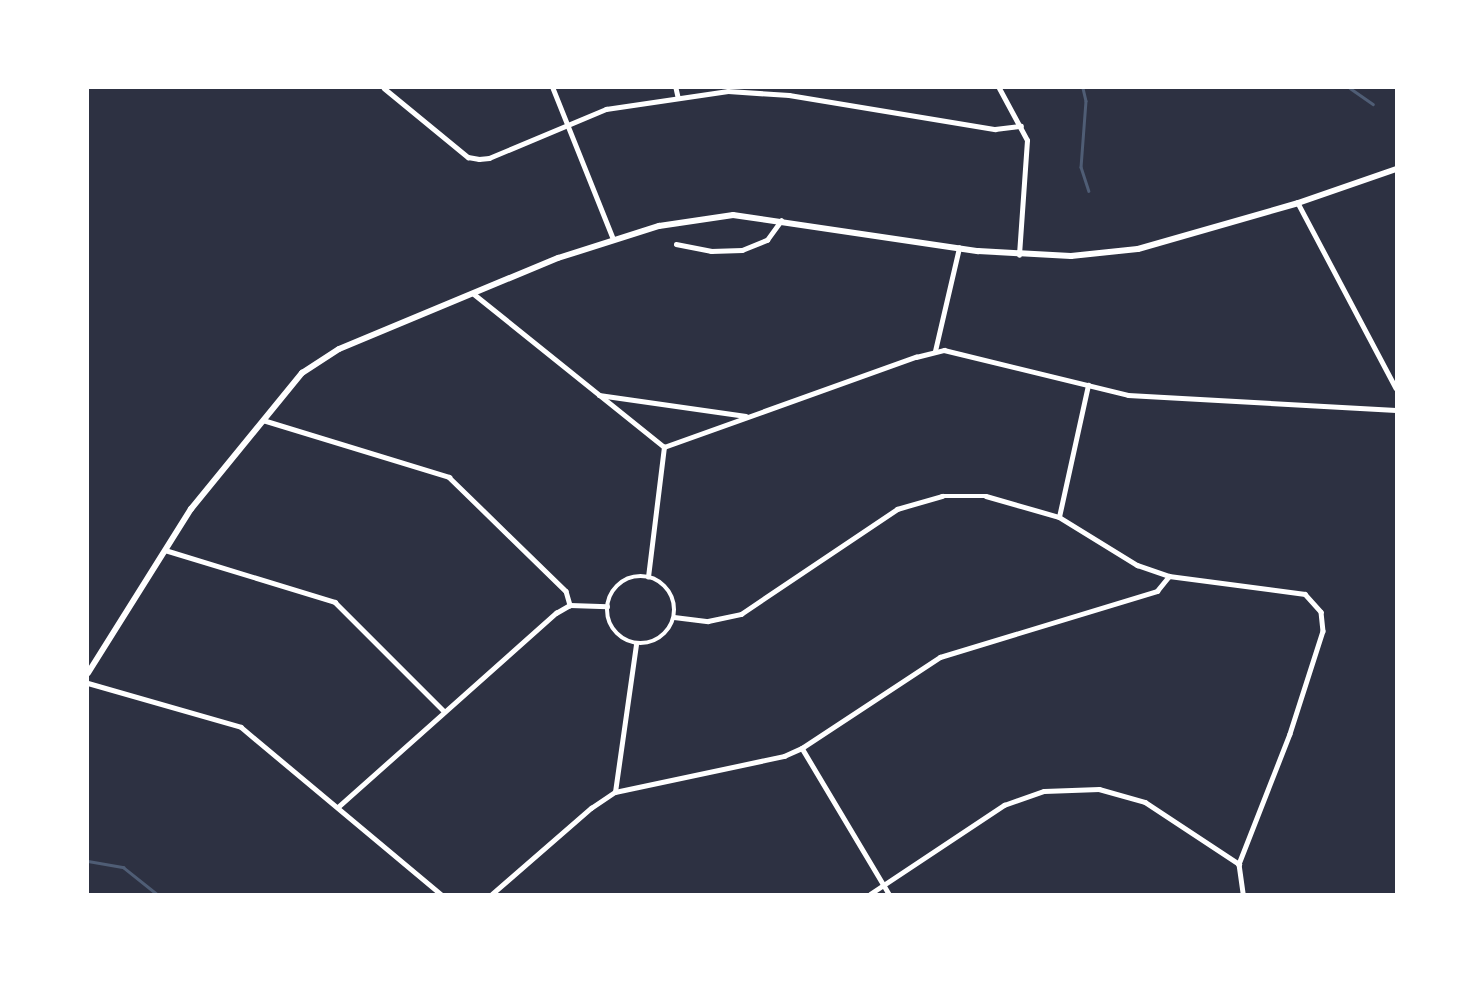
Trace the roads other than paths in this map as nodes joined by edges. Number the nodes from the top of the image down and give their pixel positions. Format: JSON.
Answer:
{"nodes":[{"id":1,"x":383,"y":88,"type":"edge"},
{"id":2,"x":553,"y":88,"type":"edge"},
{"id":3,"x":676,"y":88,"type":"edge"},
{"id":4,"x":790,"y":88,"type":"edge"},
{"id":5,"x":999,"y":88,"type":"edge"},
{"id":6,"x":789,"y":96,"type":"junction"},
{"id":7,"x":678,"y":97,"type":"junction"},
{"id":8,"x":568,"y":125,"type":"junction"},
{"id":9,"x":1022,"y":126,"type":"junction"},
{"id":10,"x":1396,"y":169,"type":"edge"},
{"id":11,"x":1298,"y":204,"type":"junction"},
{"id":12,"x":781,"y":220,"type":"junction"},
{"id":13,"x":613,"y":239,"type":"junction"},
{"id":14,"x":676,"y":244,"type":"dead end"},
{"id":15,"x":959,"y":248,"type":"junction"},
{"id":16,"x":1019,"y":255,"type":"junction"},
{"id":17,"x":474,"y":294,"type":"junction"},
{"id":18,"x":935,"y":351,"type":"junction"},
{"id":19,"x":1087,"y":385,"type":"junction"},
{"id":20,"x":1396,"y":388,"type":"edge"},
{"id":21,"x":598,"y":395,"type":"junction"},
{"id":22,"x":1396,"y":410,"type":"edge"},
{"id":23,"x":748,"y":416,"type":"junction"},
{"id":24,"x":262,"y":420,"type":"junction"},
{"id":25,"x":664,"y":447,"type":"junction"},
{"id":26,"x":1059,"y":517,"type":"junction"},
{"id":27,"x":164,"y":550,"type":"junction"},
{"id":28,"x":1169,"y":576,"type":"junction"},
{"id":29,"x":648,"y":577,"type":"junction"},
{"id":30,"x":570,"y":605,"type":"junction"},
{"id":31,"x":607,"y":606,"type":"junction"},
{"id":32,"x":674,"y":617,"type":"junction"},
{"id":33,"x":636,"y":644,"type":"junction"},
{"id":34,"x":88,"y":673,"type":"edge"},
{"id":35,"x":88,"y":683,"type":"edge"},
{"id":36,"x":444,"y":711,"type":"junction"},
{"id":37,"x":802,"y":748,"type":"junction"},
{"id":38,"x":615,"y":792,"type":"junction"},
{"id":39,"x":338,"y":807,"type":"junction"},
{"id":40,"x":1239,"y":864,"type":"junction"},
{"id":41,"x":884,"y":886,"type":"junction"},
{"id":42,"x":441,"y":894,"type":"edge"},
{"id":43,"x":492,"y":894,"type":"edge"},
{"id":44,"x":870,"y":894,"type":"edge"},
{"id":45,"x":889,"y":894,"type":"edge"},
{"id":46,"x":1242,"y":894,"type":"edge"}],
"edges":[{"from":1,"to":8,"type":"street"},
{"from":2,"to":8,"type":"street"},
{"from":3,"to":7,"type":"street"},
{"from":4,"to":6,"type":"street"},
{"from":5,"to":9,"type":"street"},
{"from":6,"to":7,"type":"street"},
{"from":6,"to":9,"type":"street"},
{"from":7,"to":8,"type":"street"},
{"from":8,"to":13,"type":"street"},
{"from":9,"to":16,"type":"street"},
{"from":10,"to":11,"type":"main road"},
{"from":11,"to":16,"type":"main road"},
{"from":11,"to":20,"type":"street"},
{"from":12,"to":13,"type":"main road"},
{"from":12,"to":14,"type":"street"},
{"from":12,"to":15,"type":"main road"},
{"from":13,"to":17,"type":"main road"},
{"from":15,"to":16,"type":"main road"},
{"from":15,"to":18,"type":"street"},
{"from":17,"to":21,"type":"street"},
{"from":17,"to":24,"type":"main road"},
{"from":18,"to":19,"type":"street"},
{"from":18,"to":23,"type":"street"},
{"from":19,"to":22,"type":"street"},
{"from":19,"to":26,"type":"street"},
{"from":21,"to":23,"type":"street"},
{"from":21,"to":25,"type":"street"},
{"from":23,"to":25,"type":"street"},
{"from":24,"to":27,"type":"main road"},
{"from":24,"to":30,"type":"street"},
{"from":25,"to":29,"type":"street"},
{"from":26,"to":28,"type":"street"},
{"from":26,"to":32,"type":"street"},
{"from":27,"to":34,"type":"main road"},
{"from":27,"to":36,"type":"street"},
{"from":28,"to":37,"type":"street"},
{"from":28,"to":40,"type":"street"},
{"from":29,"to":31,"type":"street"},
{"from":29,"to":32,"type":"street"},
{"from":30,"to":31,"type":"street"},
{"from":30,"to":36,"type":"street"},
{"from":31,"to":33,"type":"street"},
{"from":32,"to":33,"type":"street"},
{"from":33,"to":38,"type":"street"},
{"from":35,"to":39,"type":"street"},
{"from":36,"to":39,"type":"street"},
{"from":37,"to":38,"type":"street"},
{"from":37,"to":41,"type":"street"},
{"from":38,"to":43,"type":"street"},
{"from":39,"to":42,"type":"street"},
{"from":40,"to":41,"type":"street"},
{"from":40,"to":46,"type":"street"},
{"from":41,"to":44,"type":"street"},
{"from":41,"to":45,"type":"street"}]}
